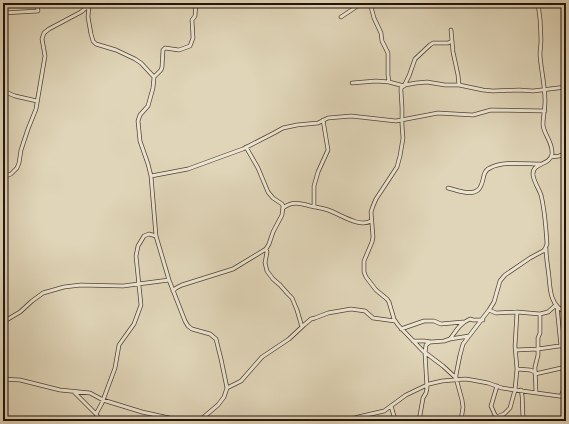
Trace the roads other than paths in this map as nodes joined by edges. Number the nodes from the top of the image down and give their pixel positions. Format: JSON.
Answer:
{"nodes":[{"id":1,"x":37,"y":3,"type":"edge"},
{"id":2,"x":196,"y":3,"type":"edge"},
{"id":3,"x":362,"y":3,"type":"edge"},
{"id":4,"x":370,"y":3,"type":"edge"},
{"id":5,"x":538,"y":3,"type":"edge"},
{"id":6,"x":89,"y":4,"type":"edge"},
{"id":7,"x":3,"y":13,"type":"edge"},
{"id":8,"x":341,"y":17,"type":"dead end"},
{"id":9,"x":451,"y":30,"type":"dead end"},
{"id":10,"x":452,"y":41,"type":"junction"},
{"id":11,"x":154,"y":77,"type":"junction"},
{"id":12,"x":389,"y":82,"type":"junction"},
{"id":13,"x":352,"y":83,"type":"dead end"},
{"id":14,"x":459,"y":85,"type":"junction"},
{"id":15,"x":404,"y":86,"type":"junction"},
{"id":16,"x":566,"y":87,"type":"edge"},
{"id":17,"x":544,"y":89,"type":"junction"},
{"id":18,"x":3,"y":91,"type":"edge"},
{"id":19,"x":37,"y":101,"type":"junction"},
{"id":20,"x":545,"y":110,"type":"junction"},
{"id":21,"x":323,"y":120,"type":"junction"},
{"id":22,"x":402,"y":120,"type":"junction"},
{"id":23,"x":246,"y":147,"type":"junction"},
{"id":24,"x":566,"y":154,"type":"edge"},
{"id":25,"x":551,"y":157,"type":"junction"},
{"id":26,"x":540,"y":164,"type":"junction"},
{"id":27,"x":151,"y":176,"type":"junction"},
{"id":28,"x":3,"y":177,"type":"edge"},
{"id":29,"x":448,"y":188,"type":"dead end"},
{"id":30,"x":314,"y":207,"type":"junction"},
{"id":31,"x":283,"y":208,"type":"junction"},
{"id":32,"x":371,"y":220,"type":"junction"},
{"id":33,"x":156,"y":236,"type":"junction"},
{"id":34,"x":546,"y":246,"type":"junction"},
{"id":35,"x":266,"y":249,"type":"junction"},
{"id":36,"x":169,"y":280,"type":"junction"},
{"id":37,"x":140,"y":284,"type":"junction"},
{"id":38,"x":173,"y":291,"type":"junction"},
{"id":39,"x":557,"y":306,"type":"junction"},
{"id":40,"x":490,"y":310,"type":"junction"},
{"id":41,"x":517,"y":312,"type":"junction"},
{"id":42,"x":566,"y":312,"type":"edge"},
{"id":43,"x":540,"y":314,"type":"junction"},
{"id":44,"x":483,"y":320,"type":"junction"},
{"id":45,"x":395,"y":321,"type":"junction"},
{"id":46,"x":3,"y":322,"type":"edge"},
{"id":47,"x":463,"y":322,"type":"junction"},
{"id":48,"x":302,"y":327,"type":"junction"},
{"id":49,"x":401,"y":329,"type":"junction"},
{"id":50,"x":470,"y":335,"type":"junction"},
{"id":51,"x":450,"y":339,"type":"junction"},
{"id":52,"x":413,"y":341,"type":"junction"},
{"id":53,"x":430,"y":342,"type":"junction"},
{"id":54,"x":566,"y":345,"type":"edge"},
{"id":55,"x":561,"y":346,"type":"junction"},
{"id":56,"x":538,"y":349,"type":"junction"},
{"id":57,"x":516,"y":350,"type":"junction"},
{"id":58,"x":425,"y":353,"type":"junction"},
{"id":59,"x":3,"y":360,"type":"edge"},
{"id":60,"x":566,"y":367,"type":"edge"},
{"id":61,"x":517,"y":370,"type":"junction"},
{"id":62,"x":3,"y":373,"type":"edge"},
{"id":63,"x":535,"y":373,"type":"junction"},
{"id":64,"x":3,"y":379,"type":"edge"},
{"id":65,"x":456,"y":379,"type":"junction"},
{"id":66,"x":566,"y":384,"type":"edge"},
{"id":67,"x":427,"y":386,"type":"junction"},
{"id":68,"x":497,"y":386,"type":"junction"},
{"id":69,"x":227,"y":388,"type":"junction"},
{"id":70,"x":515,"y":390,"type":"junction"},
{"id":71,"x":521,"y":390,"type":"junction"},
{"id":72,"x":74,"y":392,"type":"junction"},
{"id":73,"x":536,"y":393,"type":"junction"},
{"id":74,"x":561,"y":396,"type":"junction"},
{"id":75,"x":566,"y":397,"type":"edge"},
{"id":76,"x":103,"y":400,"type":"junction"},
{"id":77,"x":391,"y":406,"type":"junction"},
{"id":78,"x":96,"y":414,"type":"junction"},
{"id":79,"x":498,"y":419,"type":"edge"},
{"id":80,"x":98,"y":421,"type":"edge"},
{"id":81,"x":183,"y":421,"type":"edge"},
{"id":82,"x":199,"y":421,"type":"edge"},
{"id":83,"x":346,"y":421,"type":"edge"},
{"id":84,"x":394,"y":421,"type":"edge"},
{"id":85,"x":419,"y":421,"type":"edge"},
{"id":86,"x":461,"y":421,"type":"edge"},
{"id":87,"x":524,"y":421,"type":"edge"}],
"edges":[{"from":1,"to":7,"type":"street"},
{"from":2,"to":11,"type":"street"},
{"from":3,"to":8,"type":"street"},
{"from":4,"to":12,"type":"street"},
{"from":5,"to":17,"type":"street"},
{"from":6,"to":11,"type":"street"},
{"from":6,"to":19,"type":"street"},
{"from":9,"to":10,"type":"street"},
{"from":10,"to":14,"type":"street"},
{"from":10,"to":15,"type":"street"},
{"from":11,"to":27,"type":"street"},
{"from":12,"to":13,"type":"street"},
{"from":12,"to":15,"type":"street"},
{"from":14,"to":15,"type":"street"},
{"from":14,"to":17,"type":"street"},
{"from":15,"to":22,"type":"street"},
{"from":16,"to":17,"type":"street"},
{"from":17,"to":20,"type":"street"},
{"from":18,"to":19,"type":"street"},
{"from":19,"to":28,"type":"street"},
{"from":20,"to":22,"type":"street"},
{"from":20,"to":25,"type":"street"},
{"from":21,"to":22,"type":"street"},
{"from":21,"to":23,"type":"street"},
{"from":21,"to":30,"type":"street"},
{"from":22,"to":32,"type":"street"},
{"from":23,"to":27,"type":"street"},
{"from":23,"to":31,"type":"street"},
{"from":24,"to":25,"type":"street"},
{"from":25,"to":26,"type":"street"},
{"from":26,"to":29,"type":"street"},
{"from":26,"to":34,"type":"street"},
{"from":27,"to":33,"type":"street"},
{"from":30,"to":31,"type":"street"},
{"from":30,"to":32,"type":"street"},
{"from":31,"to":35,"type":"street"},
{"from":32,"to":45,"type":"street"},
{"from":33,"to":36,"type":"street"},
{"from":33,"to":37,"type":"street"},
{"from":34,"to":39,"type":"street"},
{"from":34,"to":40,"type":"street"},
{"from":35,"to":38,"type":"street"},
{"from":35,"to":48,"type":"street"},
{"from":36,"to":37,"type":"street"},
{"from":36,"to":38,"type":"street"},
{"from":37,"to":46,"type":"street"},
{"from":37,"to":76,"type":"street"},
{"from":38,"to":69,"type":"street"},
{"from":39,"to":42,"type":"street"},
{"from":39,"to":43,"type":"street"},
{"from":39,"to":55,"type":"street"},
{"from":40,"to":41,"type":"street"},
{"from":40,"to":44,"type":"street"},
{"from":41,"to":43,"type":"street"},
{"from":41,"to":57,"type":"street"},
{"from":43,"to":56,"type":"street"},
{"from":44,"to":47,"type":"street"},
{"from":44,"to":50,"type":"street"},
{"from":45,"to":48,"type":"street"},
{"from":45,"to":49,"type":"street"},
{"from":47,"to":49,"type":"street"},
{"from":47,"to":51,"type":"street"},
{"from":48,"to":69,"type":"street"},
{"from":49,"to":52,"type":"street"},
{"from":50,"to":51,"type":"street"},
{"from":50,"to":65,"type":"street"},
{"from":51,"to":53,"type":"street"},
{"from":52,"to":53,"type":"street"},
{"from":52,"to":58,"type":"street"},
{"from":53,"to":58,"type":"street"},
{"from":54,"to":55,"type":"street"},
{"from":55,"to":56,"type":"street"},
{"from":56,"to":57,"type":"street"},
{"from":56,"to":63,"type":"street"},
{"from":57,"to":61,"type":"street"},
{"from":58,"to":65,"type":"street"},
{"from":58,"to":67,"type":"street"},
{"from":59,"to":62,"type":"street"},
{"from":60,"to":63,"type":"street"},
{"from":61,"to":63,"type":"street"},
{"from":61,"to":70,"type":"street"},
{"from":63,"to":73,"type":"street"},
{"from":64,"to":72,"type":"street"},
{"from":65,"to":67,"type":"street"},
{"from":65,"to":68,"type":"street"},
{"from":65,"to":86,"type":"street"},
{"from":66,"to":74,"type":"street"},
{"from":67,"to":77,"type":"street"},
{"from":67,"to":85,"type":"street"},
{"from":68,"to":70,"type":"street"},
{"from":68,"to":79,"type":"street"},
{"from":69,"to":82,"type":"street"},
{"from":70,"to":71,"type":"street"},
{"from":70,"to":79,"type":"street"},
{"from":71,"to":73,"type":"street"},
{"from":71,"to":87,"type":"street"},
{"from":72,"to":76,"type":"street"},
{"from":72,"to":78,"type":"street"},
{"from":73,"to":74,"type":"street"},
{"from":74,"to":75,"type":"street"},
{"from":76,"to":78,"type":"street"},
{"from":76,"to":81,"type":"street"},
{"from":77,"to":83,"type":"street"},
{"from":77,"to":84,"type":"street"},
{"from":78,"to":80,"type":"street"}]}
